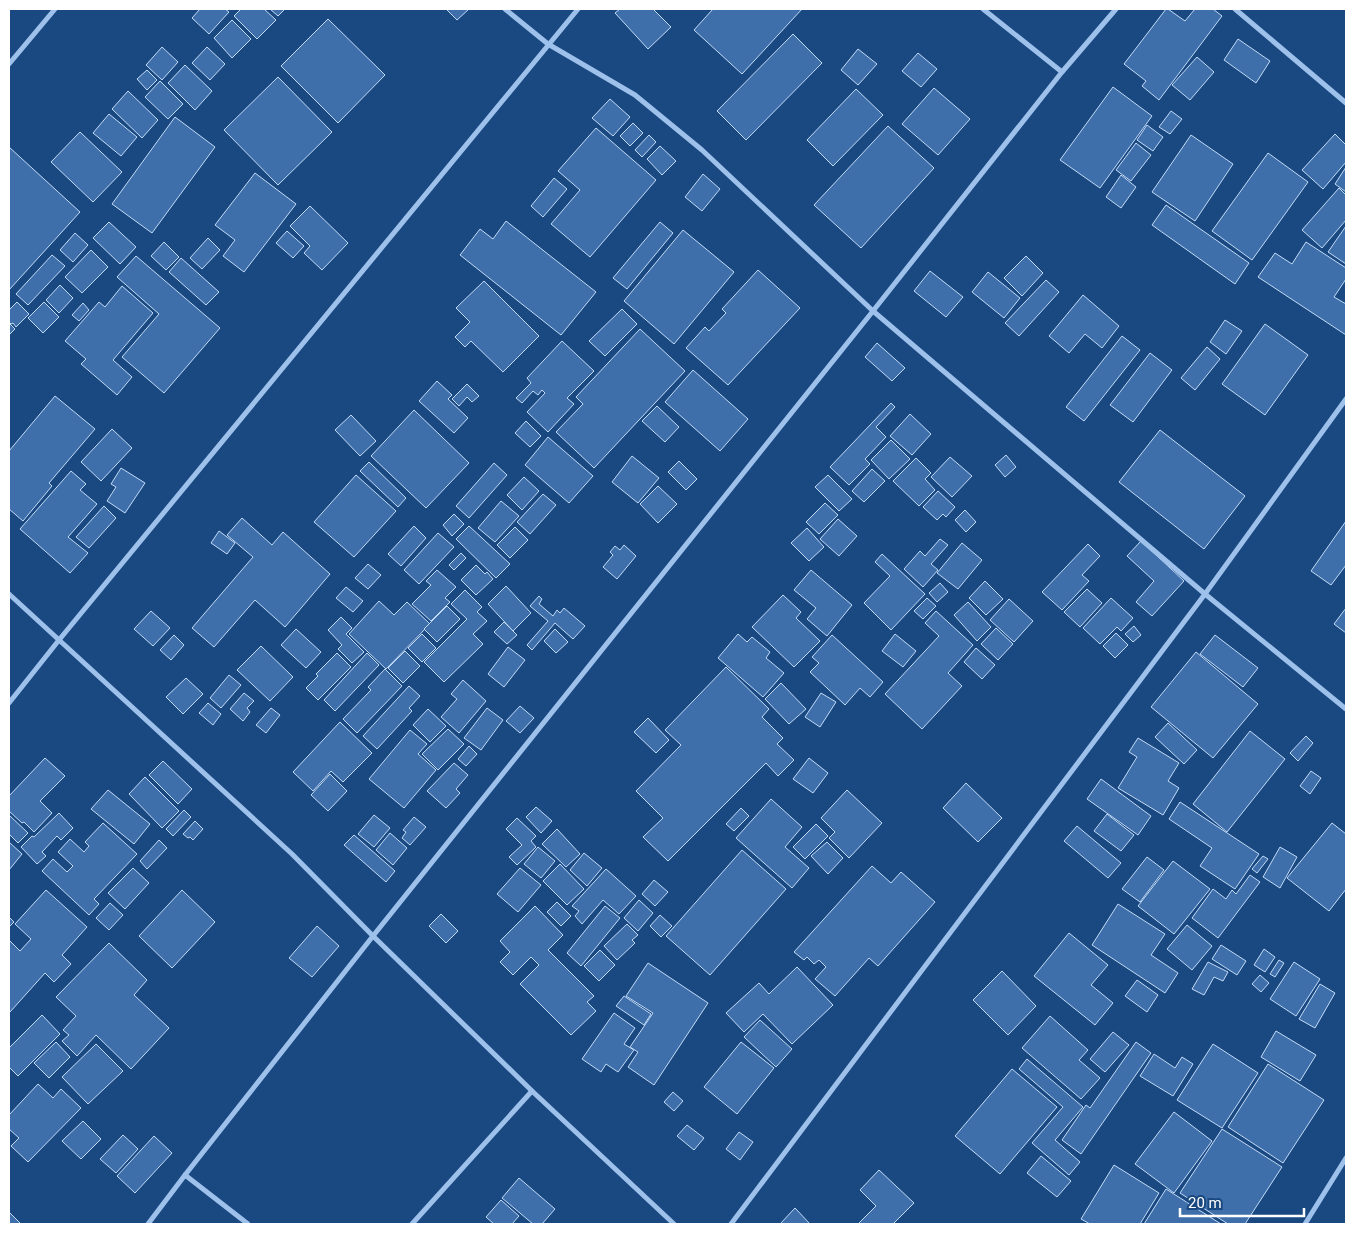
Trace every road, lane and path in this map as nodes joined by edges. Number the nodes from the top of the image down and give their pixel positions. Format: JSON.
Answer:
{"nodes":[{"id":1,"x":55,"y":9,"type":"edge"},
{"id":2,"x":505,"y":9,"type":"edge"},
{"id":3,"x":578,"y":9,"type":"edge"},
{"id":4,"x":983,"y":9,"type":"edge"},
{"id":5,"x":1116,"y":9,"type":"edge"},
{"id":6,"x":1235,"y":9,"type":"edge"},
{"id":7,"x":548,"y":44,"type":"junction"},
{"id":8,"x":9,"y":64,"type":"edge"},
{"id":9,"x":1062,"y":72,"type":"junction"},
{"id":10,"x":1346,"y":103,"type":"edge"},
{"id":11,"x":873,"y":311,"type":"junction"},
{"id":12,"x":1346,"y":399,"type":"edge"},
{"id":13,"x":9,"y":594,"type":"edge"},
{"id":14,"x":1205,"y":594,"type":"junction"},
{"id":15,"x":59,"y":640,"type":"junction"},
{"id":16,"x":9,"y":703,"type":"edge"},
{"id":17,"x":1346,"y":709,"type":"edge"},
{"id":18,"x":373,"y":936,"type":"junction"},
{"id":19,"x":532,"y":1091,"type":"junction"},
{"id":20,"x":1346,"y":1158,"type":"edge"},
{"id":21,"x":185,"y":1174,"type":"junction"},
{"id":22,"x":148,"y":1224,"type":"edge"},
{"id":23,"x":248,"y":1224,"type":"edge"},
{"id":24,"x":412,"y":1224,"type":"edge"},
{"id":25,"x":674,"y":1224,"type":"edge"},
{"id":26,"x":731,"y":1224,"type":"edge"},
{"id":27,"x":1306,"y":1224,"type":"edge"}],
"edges":[{"from":1,"to":8,"type":"street"},
{"from":2,"to":7,"type":"street"},
{"from":3,"to":7,"type":"street"},
{"from":4,"to":9,"type":"street"},
{"from":5,"to":9,"type":"street"},
{"from":6,"to":10,"type":"street"},
{"from":7,"to":11,"type":"street"},
{"from":7,"to":15,"type":"street"},
{"from":9,"to":11,"type":"street"},
{"from":11,"to":14,"type":"street"},
{"from":11,"to":18,"type":"street"},
{"from":12,"to":14,"type":"street"},
{"from":13,"to":15,"type":"street"},
{"from":14,"to":17,"type":"street"},
{"from":14,"to":26,"type":"street"},
{"from":15,"to":16,"type":"street"},
{"from":15,"to":18,"type":"street"},
{"from":18,"to":19,"type":"street"},
{"from":18,"to":21,"type":"street"},
{"from":19,"to":24,"type":"street"},
{"from":19,"to":25,"type":"street"},
{"from":20,"to":27,"type":"street"},
{"from":21,"to":22,"type":"street"},
{"from":21,"to":23,"type":"street"}]}
